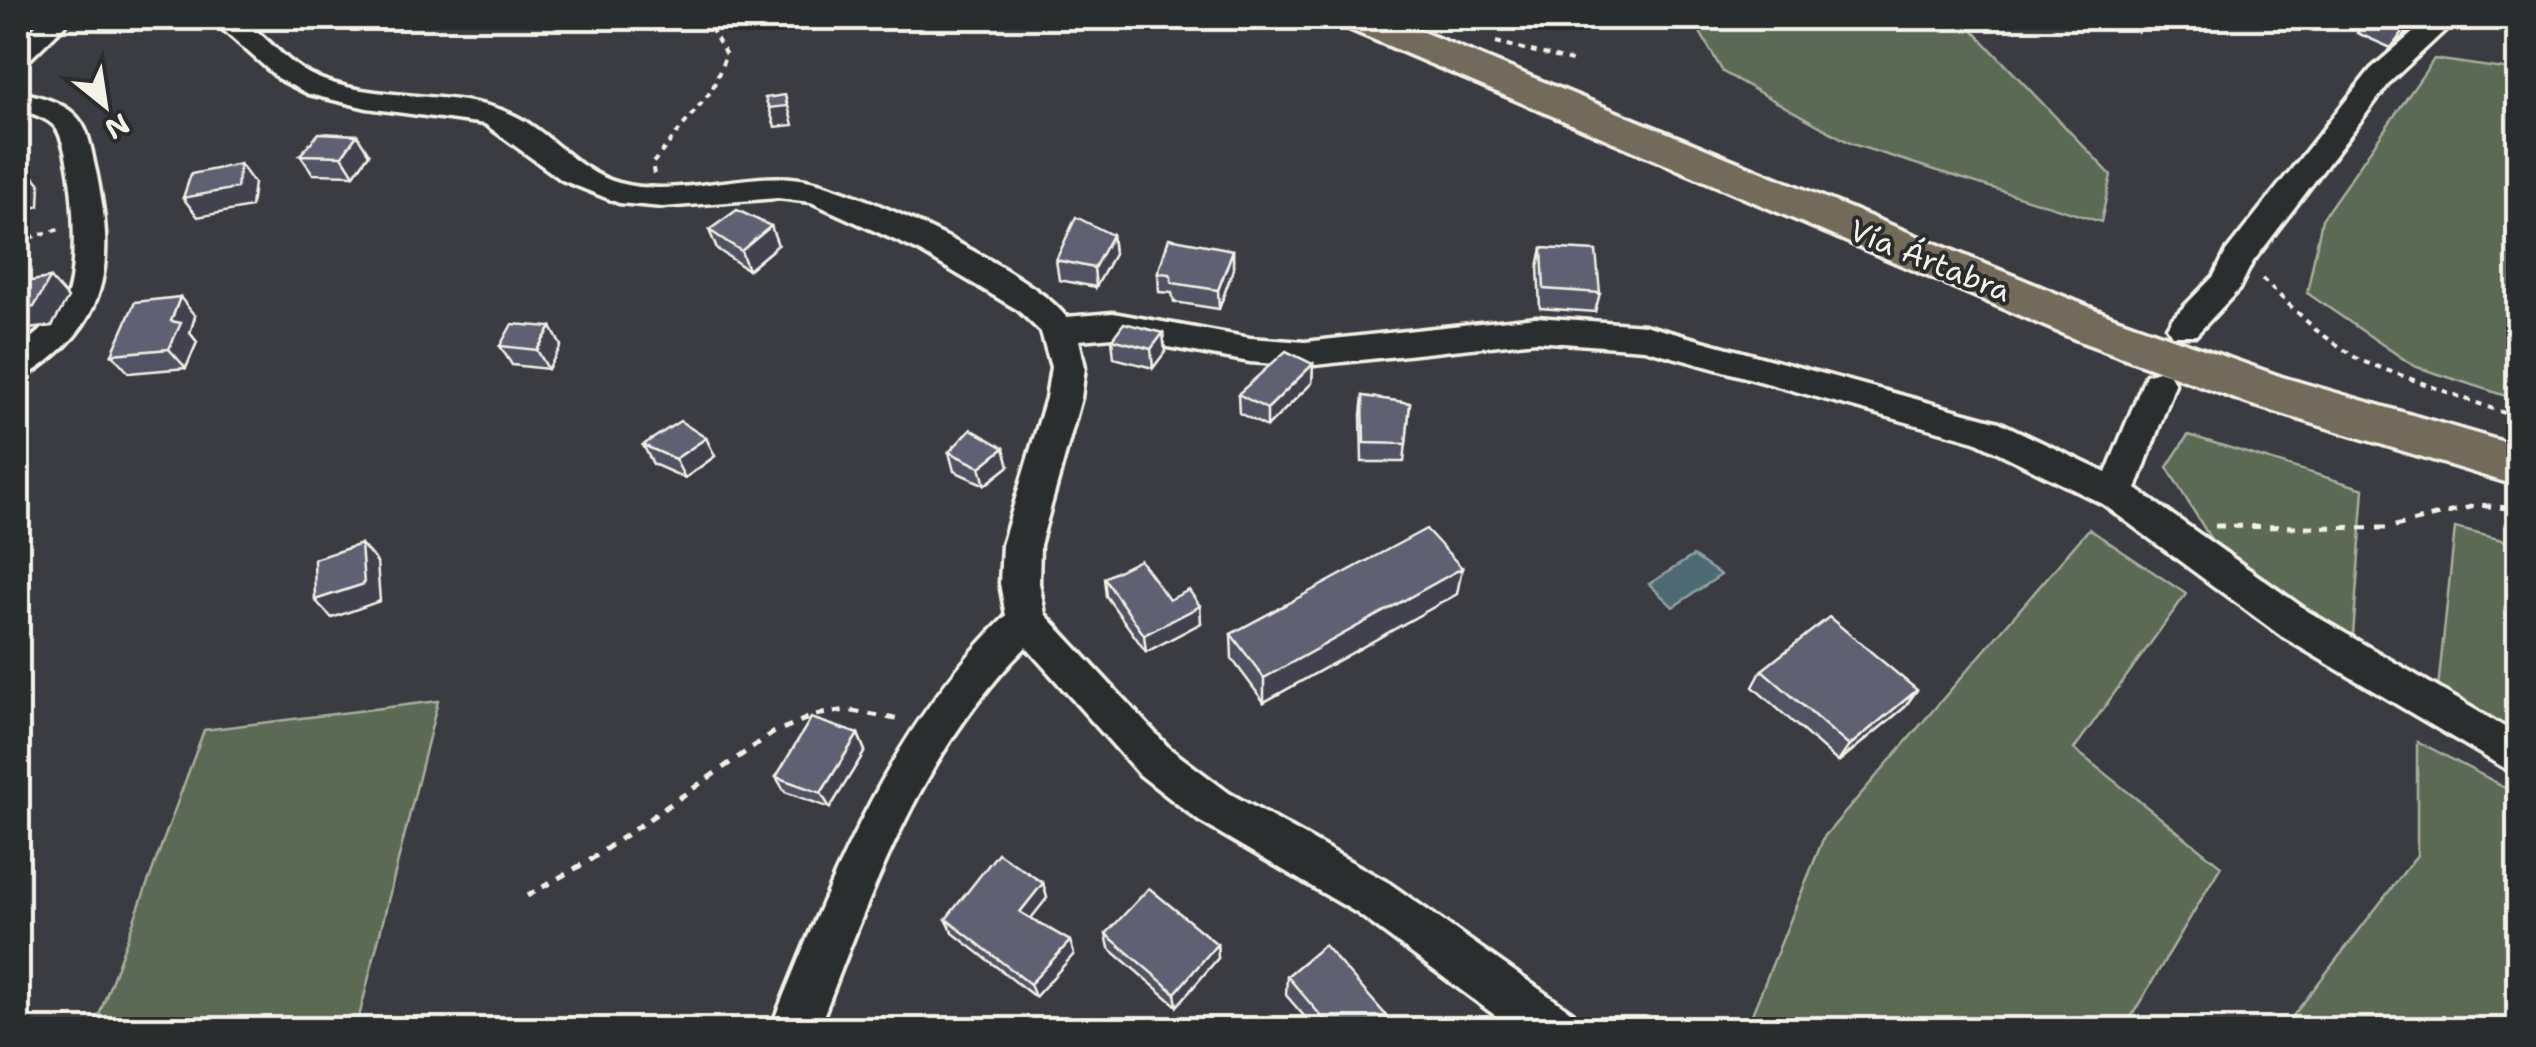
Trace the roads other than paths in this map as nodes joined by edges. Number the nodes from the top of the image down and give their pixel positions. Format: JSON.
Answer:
{"nodes":[{"id":1,"x":59,"y":18,"type":"edge"},
{"id":2,"x":222,"y":18,"type":"edge"},
{"id":3,"x":1356,"y":18,"type":"edge"},
{"id":4,"x":2445,"y":18,"type":"edge"},
{"id":5,"x":18,"y":55,"type":"edge"},
{"id":6,"x":18,"y":100,"type":"edge"},
{"id":7,"x":2184,"y":327,"type":"dead end"},
{"id":8,"x":1058,"y":330,"type":"junction"},
{"id":9,"x":18,"y":366,"type":"edge"},
{"id":10,"x":2158,"y":384,"type":"dead end"},
{"id":11,"x":2518,"y":466,"type":"edge"},
{"id":12,"x":2116,"y":494,"type":"junction"},
{"id":13,"x":1027,"y":621,"type":"junction"},
{"id":14,"x":2518,"y":757,"type":"edge"},
{"id":15,"x":794,"y":1030,"type":"edge"},
{"id":16,"x":1556,"y":1030,"type":"edge"}],
"edges":[{"from":1,"to":5,"type":"street"},
{"from":2,"to":8,"type":"street"},
{"from":3,"to":11,"type":"highway","name":"Vía Ártabra"},
{"from":4,"to":7,"type":"street"},
{"from":6,"to":9,"type":"street"},
{"from":8,"to":12,"type":"street"},
{"from":8,"to":13,"type":"street"},
{"from":10,"to":12,"type":"street"},
{"from":12,"to":14,"type":"street"},
{"from":13,"to":15,"type":"street"},
{"from":13,"to":16,"type":"street"}]}
